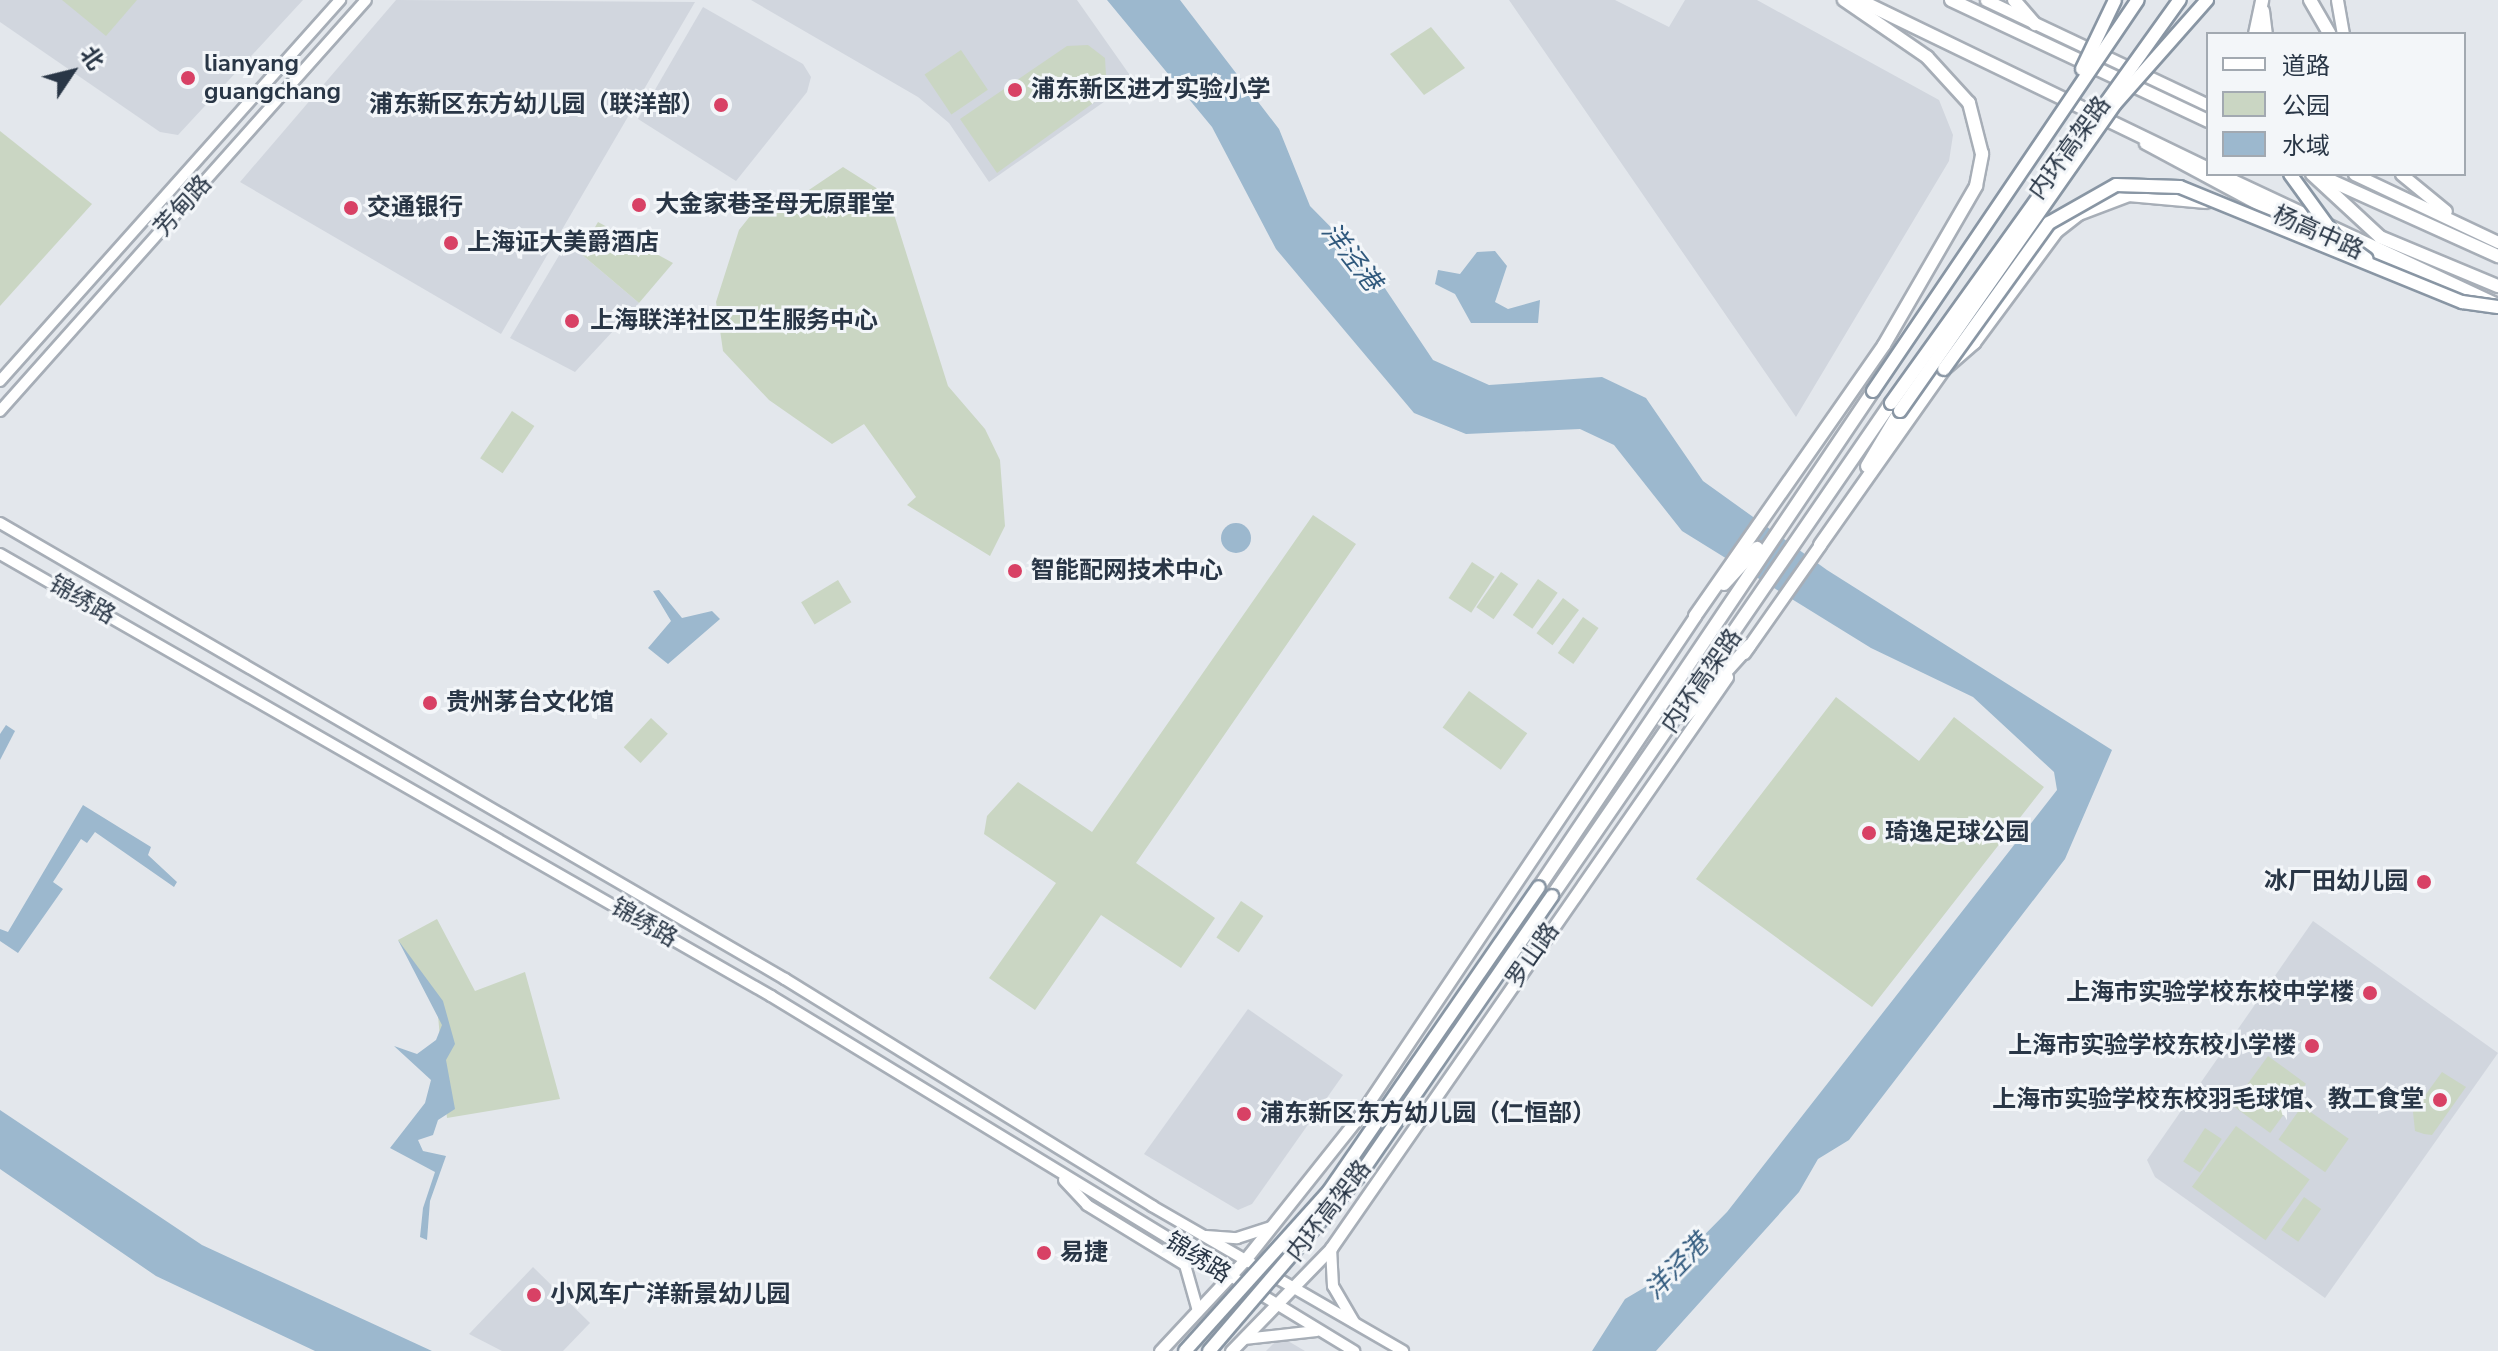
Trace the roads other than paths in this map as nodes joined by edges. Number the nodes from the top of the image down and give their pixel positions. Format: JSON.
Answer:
{"nodes":[{"id":1,"x":340,"y":0,"type":"edge"},
{"id":2,"x":366,"y":0,"type":"edge"},
{"id":3,"x":1844,"y":0,"type":"edge"},
{"id":4,"x":1859,"y":0,"type":"edge"},
{"id":5,"x":1951,"y":0,"type":"edge"},
{"id":6,"x":1986,"y":0,"type":"edge"},
{"id":7,"x":2115,"y":0,"type":"edge"},
{"id":8,"x":2138,"y":0,"type":"edge"},
{"id":9,"x":2201,"y":0,"type":"edge"},
{"id":10,"x":2207,"y":0,"type":"edge"},
{"id":11,"x":2262,"y":0,"type":"edge"},
{"id":12,"x":2310,"y":0,"type":"edge"},
{"id":13,"x":2337,"y":0,"type":"edge"},
{"id":14,"x":2017,"y":4,"type":"edge"},
{"id":15,"x":2176,"y":5,"type":"edge"},
{"id":16,"x":2188,"y":16,"type":"junction"},
{"id":17,"x":2035,"y":24,"type":"junction"},
{"id":18,"x":2255,"y":32,"type":"edge"},
{"id":19,"x":2266,"y":32,"type":"edge"},
{"id":20,"x":2329,"y":32,"type":"edge"},
{"id":21,"x":2343,"y":32,"type":"edge"},
{"id":22,"x":2148,"y":61,"type":"junction"},
{"id":23,"x":2069,"y":98,"type":"junction"},
{"id":24,"x":2206,"y":104,"type":"edge"},
{"id":25,"x":2206,"y":120,"type":"edge"},
{"id":26,"x":2145,"y":143,"type":"junction"},
{"id":27,"x":2206,"y":168,"type":"edge"},
{"id":28,"x":2206,"y":175,"type":"edge"},
{"id":29,"x":2207,"y":176,"type":"edge"},
{"id":30,"x":2222,"y":176,"type":"edge"},
{"id":31,"x":2291,"y":176,"type":"edge"},
{"id":32,"x":2316,"y":176,"type":"edge"},
{"id":33,"x":2318,"y":176,"type":"edge"},
{"id":34,"x":2358,"y":176,"type":"edge"},
{"id":35,"x":2403,"y":176,"type":"edge"},
{"id":36,"x":2314,"y":233,"type":"junction"},
{"id":37,"x":2498,"y":242,"type":"edge"},
{"id":38,"x":2498,"y":256,"type":"edge"},
{"id":39,"x":2385,"y":272,"type":"junction"},
{"id":40,"x":2498,"y":286,"type":"edge"},
{"id":41,"x":2498,"y":307,"type":"edge"},
{"id":42,"x":1944,"y":369,"type":"junction"},
{"id":43,"x":0,"y":381,"type":"edge"},
{"id":44,"x":1901,"y":410,"type":"junction"},
{"id":45,"x":0,"y":411,"type":"edge"},
{"id":46,"x":1784,"y":519,"type":"junction"},
{"id":47,"x":0,"y":523,"type":"edge"},
{"id":48,"x":1820,"y":545,"type":"joint"},
{"id":49,"x":0,"y":554,"type":"edge"},
{"id":50,"x":1695,"y":616,"type":"junction"},
{"id":51,"x":1749,"y":646,"type":"junction"},
{"id":52,"x":1653,"y":752,"type":"junction"},
{"id":53,"x":1054,"y":1169,"type":"junction"},
{"id":54,"x":1270,"y":1227,"type":"junction"},
{"id":55,"x":1201,"y":1235,"type":"junction"},
{"id":56,"x":1331,"y":1248,"type":"junction"},
{"id":57,"x":1244,"y":1261,"type":"junction"},
{"id":58,"x":1229,"y":1277,"type":"junction"},
{"id":59,"x":1296,"y":1290,"type":"junction"},
{"id":60,"x":1278,"y":1306,"type":"junction"},
{"id":61,"x":1198,"y":1311,"type":"junction"},
{"id":62,"x":1355,"y":1323,"type":"junction"},
{"id":63,"x":1322,"y":1332,"type":"junction"},
{"id":64,"x":1244,"y":1339,"type":"junction"},
{"id":65,"x":1160,"y":1351,"type":"edge"},
{"id":66,"x":1185,"y":1351,"type":"edge"},
{"id":67,"x":1209,"y":1351,"type":"edge"},
{"id":68,"x":1231,"y":1351,"type":"edge"},
{"id":69,"x":1354,"y":1351,"type":"edge"},
{"id":70,"x":1403,"y":1351,"type":"edge"}],
"edges":[{"from":1,"to":43,"type":"main road","name":"芳甸路"},
{"from":2,"to":45,"type":"main road","name":"芳甸路"},
{"from":3,"to":50,"type":"highway"},
{"from":4,"to":26,"type":"highway","name":"杨高中路"},
{"from":5,"to":25,"type":"highway"},
{"from":6,"to":17,"type":"main road"},
{"from":7,"to":23,"type":"highway","bridge":true},
{"from":8,"to":23,"type":"highway","name":"内环高架路","bridge":true},
{"from":9,"to":16,"type":"highway","bridge":true},
{"from":10,"to":16,"type":"highway","bridge":true},
{"from":11,"to":18,"type":"highway"},
{"from":11,"to":19,"type":"highway"},
{"from":12,"to":20,"type":"highway"},
{"from":13,"to":21,"type":"main road"},
{"from":14,"to":17,"type":"highway"},
{"from":15,"to":22,"type":"highway","bridge":true},
{"from":15,"to":44,"type":"highway","name":"内环高架路","bridge":true},
{"from":16,"to":22,"type":"highway","bridge":true},
{"from":17,"to":24,"type":"main road"},
{"from":22,"to":44,"type":"highway","bridge":true},
{"from":23,"to":46,"type":"highway","name":"内环高架路","bridge":true},
{"from":26,"to":27,"type":"highway","name":"杨高中路"},
{"from":26,"to":28,"type":"main road","name":"杨高中路"},
{"from":29,"to":36,"type":"main road","name":"杨高中路"},
{"from":30,"to":41,"type":"highway","name":"杨高中路","bridge":true},
{"from":31,"to":39,"type":"highway","bridge":true},
{"from":32,"to":40,"type":"highway"},
{"from":33,"to":38,"type":"highway"},
{"from":34,"to":37,"type":"main road"},
{"from":35,"to":37,"type":"main road"},
{"from":36,"to":41,"type":"main road","name":"杨高中路"},
{"from":36,"to":42,"type":"highway","bridge":true},
{"from":39,"to":41,"type":"highway","bridge":true},
{"from":39,"to":42,"type":"highway","bridge":true},
{"from":42,"to":44,"type":"highway"},
{"from":44,"to":48,"type":"highway"},
{"from":44,"to":52,"type":"highway","name":"内环高架路"},
{"from":46,"to":50,"type":"highway"},
{"from":46,"to":66,"type":"highway","name":"内环高架路","bridge":true},
{"from":47,"to":55,"type":"main road","name":"锦绣路"},
{"from":48,"to":51,"type":"main road","name":"罗山路"},
{"from":49,"to":53,"type":"main road","name":"锦绣路"},
{"from":50,"to":54,"type":"main road"},
{"from":51,"to":52,"type":"highway"},
{"from":51,"to":56,"type":"main road","name":"罗山路"},
{"from":52,"to":67,"type":"highway","name":"内环高架路","bridge":true},
{"from":53,"to":58,"type":"main road","name":"锦绣路"},
{"from":53,"to":61,"type":"main road"},
{"from":54,"to":55,"type":"main road"},
{"from":54,"to":57,"type":"main road"},
{"from":55,"to":57,"type":"main road","name":"锦绣路"},
{"from":56,"to":59,"type":"main road","name":"罗山路"},
{"from":56,"to":62,"type":"main road"},
{"from":57,"to":58,"type":"main road"},
{"from":57,"to":59,"type":"main road","name":"锦绣路"},
{"from":58,"to":60,"type":"main road","name":"锦绣路"},
{"from":58,"to":61,"type":"main road"},
{"from":59,"to":60,"type":"main road","name":"罗山路"},
{"from":59,"to":62,"type":"main road","name":"锦绣路"},
{"from":60,"to":63,"type":"main road","name":"锦绣路"},
{"from":60,"to":64,"type":"main road","name":"罗山路"},
{"from":61,"to":65,"type":"main road"},
{"from":62,"to":70,"type":"main road","name":"锦绣路"},
{"from":63,"to":64,"type":"main road"},
{"from":63,"to":69,"type":"main road","name":"锦绣路"},
{"from":64,"to":68,"type":"main road","name":"罗山路"}]}
